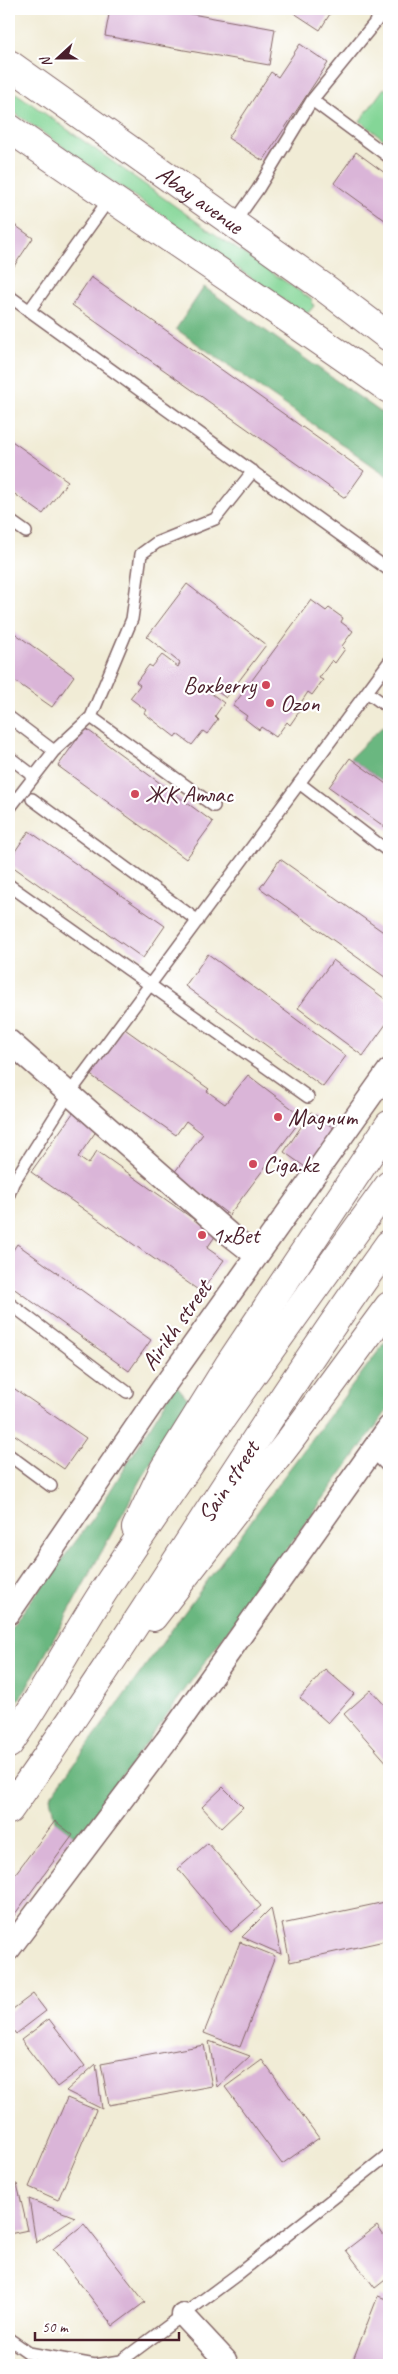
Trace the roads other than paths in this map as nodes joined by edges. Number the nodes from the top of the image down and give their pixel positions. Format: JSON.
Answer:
{"nodes":[{"id":1,"x":386,"y":9,"type":"edge"},
{"id":2,"x":9,"y":64,"type":"edge"},
{"id":3,"x":312,"y":100,"type":"junction"},
{"id":4,"x":9,"y":128,"type":"edge"},
{"id":5,"x":389,"y":157,"type":"edge"},
{"id":6,"x":110,"y":198,"type":"junction"},
{"id":7,"x":234,"y":224,"type":"junction"},
{"id":8,"x":326,"y":289,"type":"junction"},
{"id":9,"x":9,"y":296,"type":"edge"},
{"id":10,"x":29,"y":311,"type":"junction"},
{"id":11,"x":302,"y":327,"type":"junction"},
{"id":12,"x":389,"y":337,"type":"edge"},
{"id":13,"x":389,"y":389,"type":"edge"},
{"id":14,"x":253,"y":471,"type":"junction"},
{"id":15,"x":9,"y":520,"type":"edge"},
{"id":16,"x":26,"y":532,"type":"dead end"},
{"id":17,"x":389,"y":570,"type":"edge"},
{"id":18,"x":389,"y":662,"type":"edge"},
{"id":19,"x":367,"y":692,"type":"junction"},
{"id":20,"x":389,"y":708,"type":"edge"},
{"id":21,"x":9,"y":717,"type":"edge"},
{"id":22,"x":92,"y":717,"type":"junction"},
{"id":23,"x":54,"y":751,"type":"junction"},
{"id":24,"x":9,"y":757,"type":"edge"},
{"id":25,"x":34,"y":776,"type":"junction"},
{"id":26,"x":300,"y":783,"type":"junction"},
{"id":27,"x":32,"y":800,"type":"dead end"},
{"id":28,"x":214,"y":806,"type":"dead end"},
{"id":29,"x":9,"y":809,"type":"edge"},
{"id":30,"x":389,"y":852,"type":"edge"},
{"id":31,"x":9,"y":885,"type":"edge"},
{"id":32,"x":198,"y":921,"type":"junction"},
{"id":33,"x":151,"y":986,"type":"junction"},
{"id":34,"x":9,"y":1041,"type":"edge"},
{"id":35,"x":389,"y":1070,"type":"edge"},
{"id":36,"x":69,"y":1094,"type":"junction"},
{"id":37,"x":308,"y":1097,"type":"dead end"},
{"id":38,"x":389,"y":1125,"type":"edge"},
{"id":39,"x":340,"y":1140,"type":"junction"},
{"id":40,"x":366,"y":1157,"type":"junction"},
{"id":41,"x":389,"y":1185,"type":"edge"},
{"id":42,"x":9,"y":1194,"type":"edge"},
{"id":43,"x":389,"y":1244,"type":"edge"},
{"id":44,"x":257,"y":1256,"type":"junction"},
{"id":45,"x":9,"y":1303,"type":"edge"},
{"id":46,"x":389,"y":1306,"type":"edge"},
{"id":47,"x":127,"y":1392,"type":"dead end"},
{"id":48,"x":389,"y":1427,"type":"edge"},
{"id":49,"x":372,"y":1451,"type":"junction"},
{"id":50,"x":9,"y":1454,"type":"edge"},
{"id":51,"x":389,"y":1468,"type":"edge"},
{"id":52,"x":51,"y":1486,"type":"dead end"},
{"id":53,"x":110,"y":1582,"type":"junction"},
{"id":54,"x":9,"y":1613,"type":"edge"},
{"id":55,"x":72,"y":1721,"type":"junction"},
{"id":56,"x":9,"y":1744,"type":"edge"},
{"id":57,"x":9,"y":1810,"type":"edge"},
{"id":58,"x":9,"y":1949,"type":"edge"},
{"id":59,"x":389,"y":2154,"type":"edge"},
{"id":60,"x":183,"y":2315,"type":"junction"},
{"id":61,"x":9,"y":2340,"type":"edge"},
{"id":62,"x":227,"y":2365,"type":"edge"}],
"edges":[{"from":1,"to":3,"type":"lane"},
{"from":2,"to":7,"type":"main road","name":"Abay avenue"},
{"from":3,"to":5,"type":"lane"},
{"from":3,"to":7,"type":"lane"},
{"from":4,"to":6,"type":"main road","name":"Abay avenue"},
{"from":6,"to":10,"type":"lane"},
{"from":6,"to":11,"type":"main road","name":"Abay avenue"},
{"from":7,"to":8,"type":"main road","name":"Abay avenue"},
{"from":8,"to":11,"type":"main road"},
{"from":8,"to":12,"type":"main road","name":"Abay avenue"},
{"from":9,"to":10,"type":"lane"},
{"from":10,"to":14,"type":"lane"},
{"from":11,"to":13,"type":"main road","name":"Abay avenue"},
{"from":14,"to":17,"type":"lane"},
{"from":14,"to":22,"type":"lane"},
{"from":15,"to":16,"type":"lane"},
{"from":18,"to":19,"type":"lane"},
{"from":19,"to":20,"type":"lane"},
{"from":19,"to":26,"type":"lane"},
{"from":21,"to":23,"type":"lane"},
{"from":22,"to":23,"type":"lane"},
{"from":22,"to":28,"type":"lane"},
{"from":23,"to":25,"type":"lane"},
{"from":24,"to":25,"type":"lane"},
{"from":25,"to":29,"type":"lane"},
{"from":26,"to":30,"type":"lane"},
{"from":26,"to":32,"type":"lane"},
{"from":27,"to":32,"type":"lane"},
{"from":31,"to":33,"type":"lane"},
{"from":32,"to":33,"type":"lane"},
{"from":33,"to":36,"type":"lane"},
{"from":33,"to":37,"type":"lane"},
{"from":34,"to":36,"type":"street"},
{"from":35,"to":39,"type":"street","name":"Airikh street"},
{"from":36,"to":42,"type":"lane"},
{"from":36,"to":44,"type":"street"},
{"from":38,"to":40,"type":"main road","name":"Sain street"},
{"from":39,"to":40,"type":"street"},
{"from":39,"to":44,"type":"street","name":"Airikh street"},
{"from":40,"to":53,"type":"main road","name":"Sain street"},
{"from":41,"to":53,"type":"main road","name":"Sain street"},
{"from":43,"to":55,"type":"main road","name":"Sain street"},
{"from":44,"to":54,"type":"street","name":"Airikh street"},
{"from":45,"to":47,"type":"lane"},
{"from":46,"to":55,"type":"main road","name":"Sain street"},
{"from":48,"to":49,"type":"street"},
{"from":49,"to":51,"type":"lane"},
{"from":49,"to":58,"type":"street"},
{"from":50,"to":52,"type":"lane"},
{"from":53,"to":56,"type":"main road","name":"Sain street"},
{"from":55,"to":57,"type":"main road","name":"Sain street"},
{"from":59,"to":60,"type":"lane"},
{"from":60,"to":61,"type":"lane"},
{"from":60,"to":62,"type":"street"}]}
